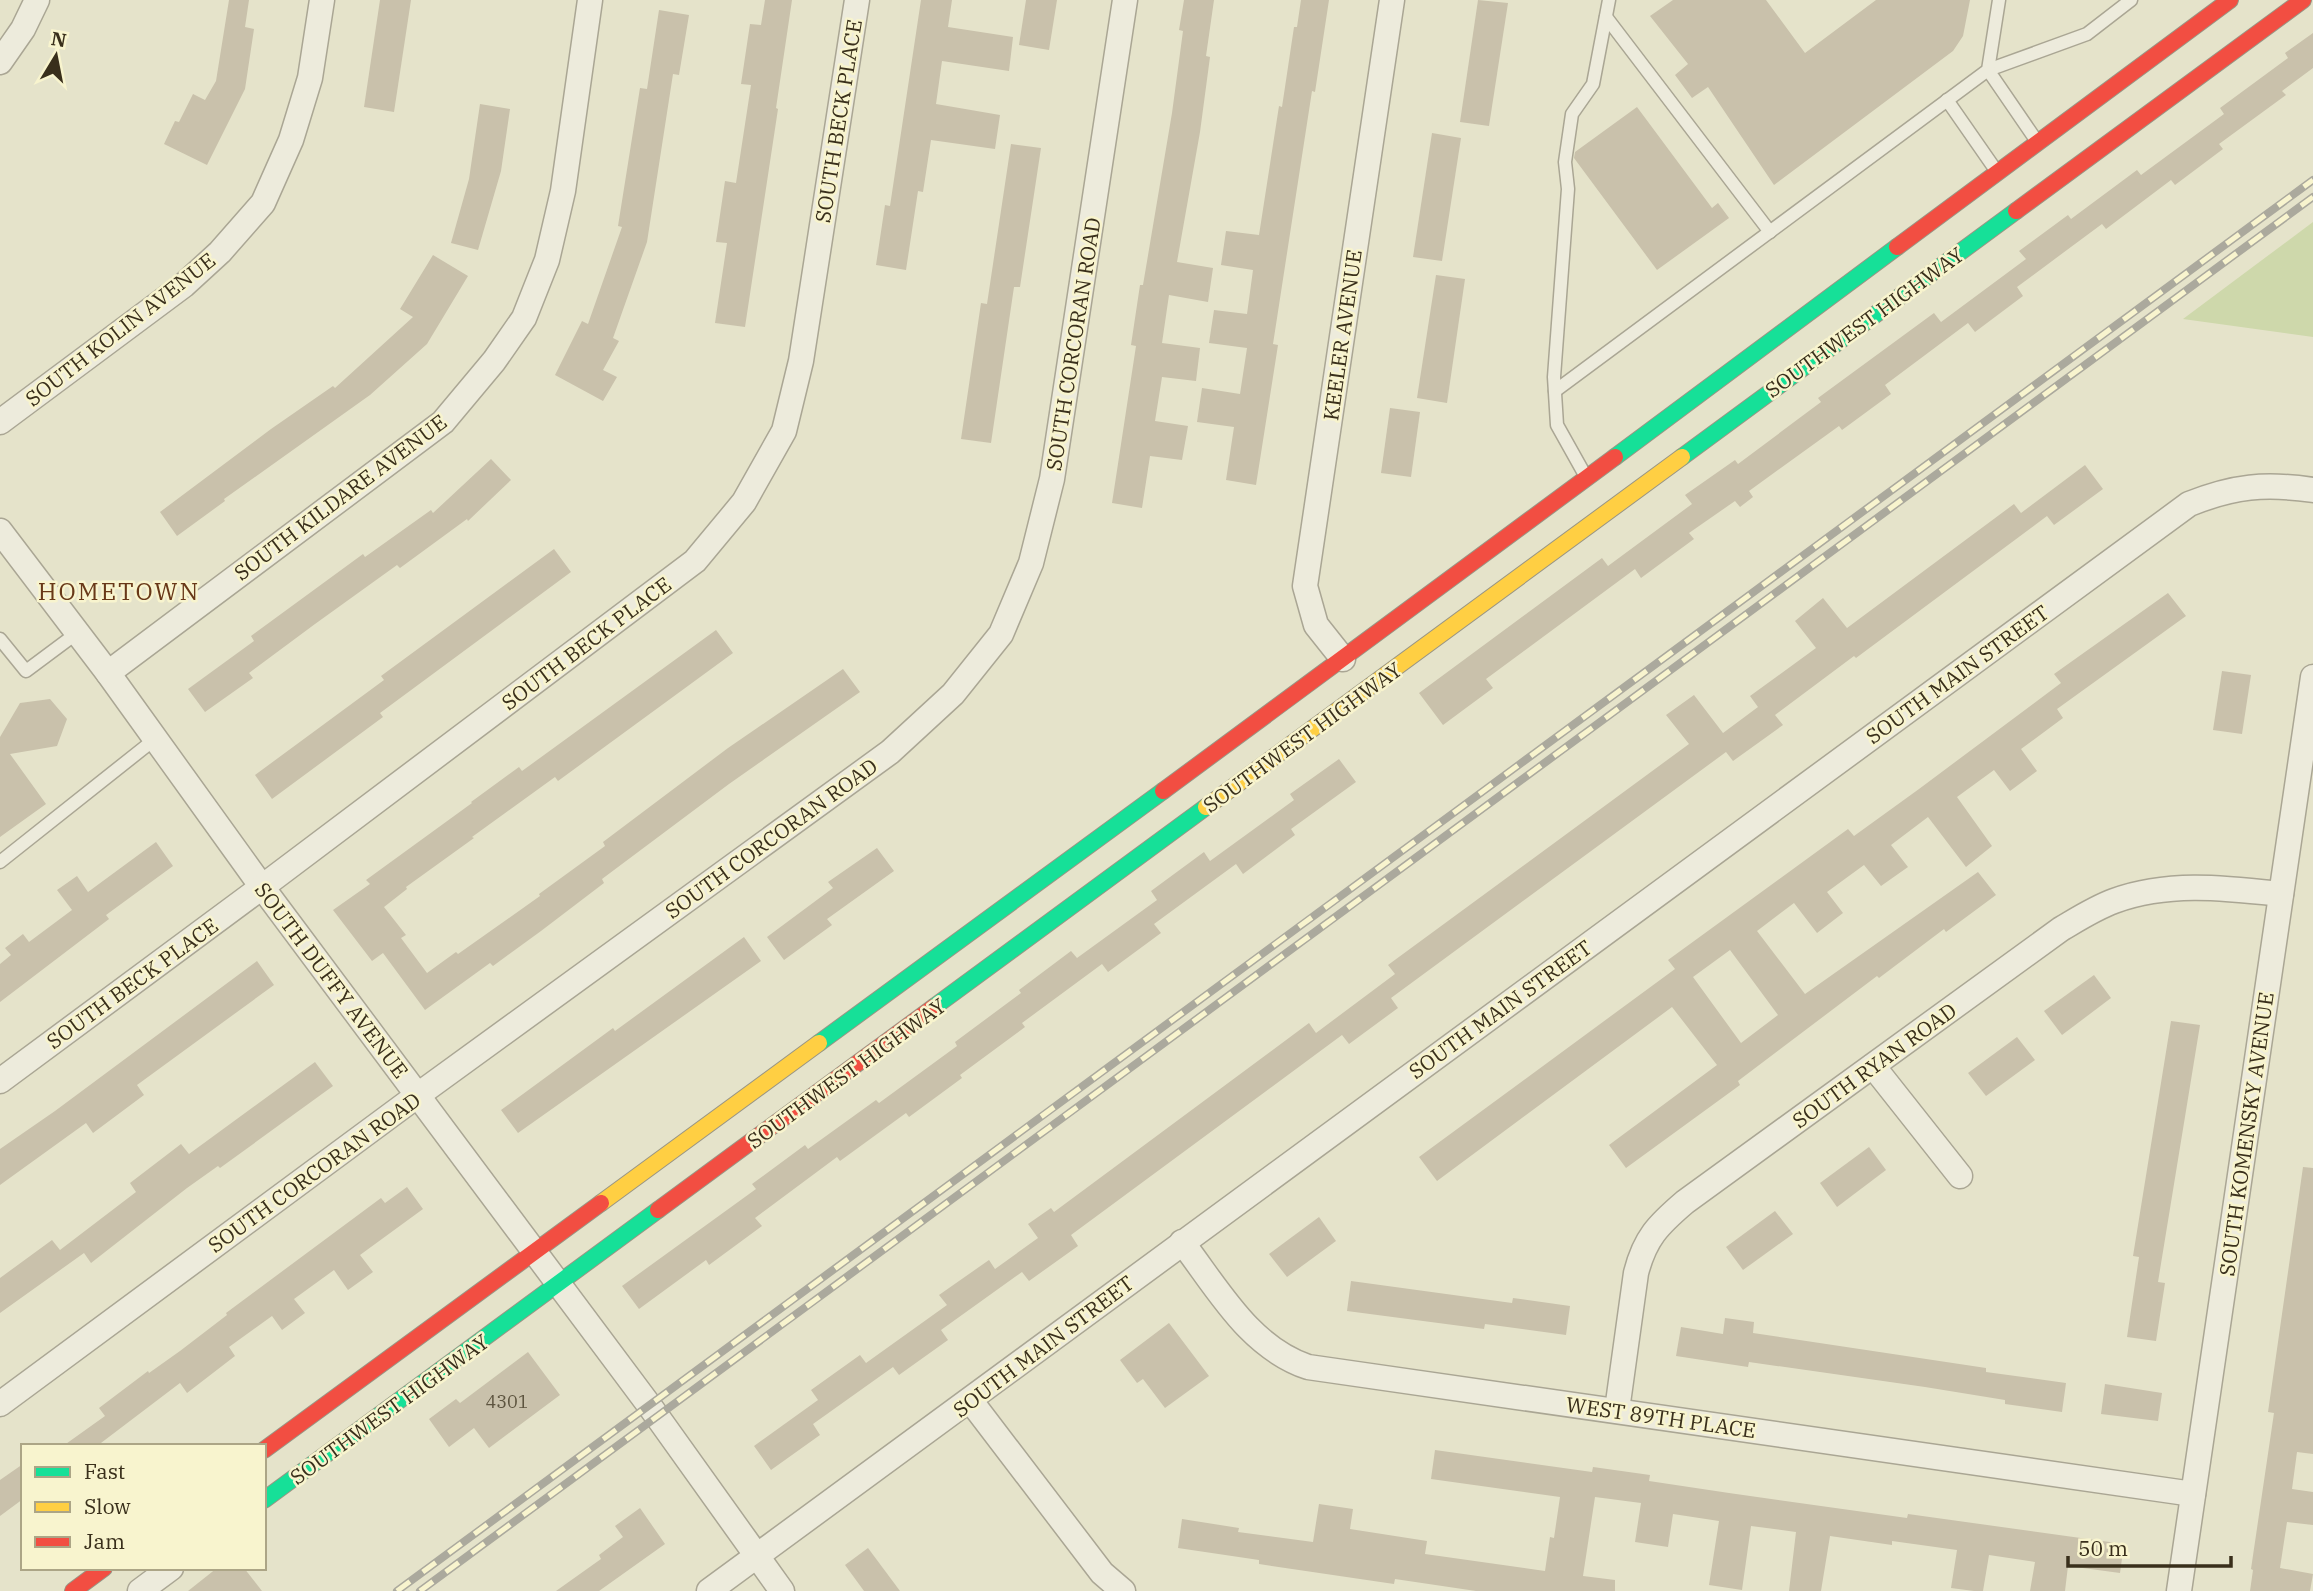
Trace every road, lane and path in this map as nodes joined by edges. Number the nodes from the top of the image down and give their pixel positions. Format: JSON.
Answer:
{"nodes":[{"id":1,"x":37,"y":0,"type":"edge"},
{"id":2,"x":322,"y":0,"type":"edge"},
{"id":3,"x":590,"y":0,"type":"edge"},
{"id":4,"x":857,"y":0,"type":"edge"},
{"id":5,"x":1125,"y":0,"type":"edge"},
{"id":6,"x":1392,"y":0,"type":"edge"},
{"id":7,"x":1609,"y":0,"type":"edge"},
{"id":8,"x":1999,"y":0,"type":"edge"},
{"id":9,"x":2131,"y":0,"type":"edge"},
{"id":10,"x":2230,"y":0,"type":"edge"},
{"id":11,"x":2302,"y":0,"type":"edge"},
{"id":12,"x":1605,"y":17,"type":"junction"},
{"id":13,"x":0,"y":62,"type":"edge"},
{"id":14,"x":1988,"y":70,"type":"junction"},
{"id":15,"x":1947,"y":100,"type":"junction"},
{"id":16,"x":2038,"y":143,"type":"junction"},
{"id":17,"x":1998,"y":173,"type":"junction"},
{"id":18,"x":1770,"y":232,"type":"junction"},
{"id":19,"x":1555,"y":391,"type":"junction"},
{"id":20,"x":0,"y":422,"type":"edge"},
{"id":21,"x":1587,"y":478,"type":"junction"},
{"id":22,"x":2313,"y":490,"type":"edge"},
{"id":23,"x":0,"y":531,"type":"edge"},
{"id":24,"x":1403,"y":614,"type":"junction"},
{"id":25,"x":77,"y":633,"type":"junction"},
{"id":26,"x":0,"y":639,"type":"edge"},
{"id":27,"x":1426,"y":645,"type":"junction"},
{"id":28,"x":1343,"y":659,"type":"junction"},
{"id":29,"x":108,"y":673,"type":"junction"},
{"id":30,"x":2313,"y":677,"type":"edge"},
{"id":31,"x":155,"y":739,"type":"junction"},
{"id":32,"x":0,"y":862,"type":"edge"},
{"id":33,"x":262,"y":887,"type":"junction"},
{"id":34,"x":2281,"y":894,"type":"junction"},
{"id":35,"x":1873,"y":1066,"type":"junction"},
{"id":36,"x":0,"y":1081,"type":"edge"},
{"id":37,"x":418,"y":1095,"type":"junction"},
{"id":38,"x":1960,"y":1176,"type":"dead end"},
{"id":39,"x":1182,"y":1242,"type":"junction"},
{"id":40,"x":534,"y":1251,"type":"junction"},
{"id":41,"x":559,"y":1285,"type":"junction"},
{"id":42,"x":970,"y":1401,"type":"junction"},
{"id":43,"x":0,"y":1404,"type":"edge"},
{"id":44,"x":1617,"y":1410,"type":"junction"},
{"id":45,"x":266,"y":1449,"type":"edge"},
{"id":46,"x":2193,"y":1494,"type":"junction"},
{"id":47,"x":266,"y":1499,"type":"edge"},
{"id":48,"x":755,"y":1556,"type":"junction"},
{"id":49,"x":101,"y":1570,"type":"edge"},
{"id":50,"x":168,"y":1570,"type":"edge"},
{"id":51,"x":73,"y":1591,"type":"edge"},
{"id":52,"x":140,"y":1591,"type":"edge"},
{"id":53,"x":709,"y":1591,"type":"edge"},
{"id":54,"x":782,"y":1591,"type":"edge"},
{"id":55,"x":1123,"y":1591,"type":"edge"},
{"id":56,"x":2179,"y":1591,"type":"edge"}],
"edges":[{"from":1,"to":13,"type":"street"},
{"from":2,"to":20,"type":"street","name":"SOUTH KOLIN AVENUE"},
{"from":3,"to":29,"type":"street","name":"SOUTH KILDARE AVENUE"},
{"from":4,"to":33,"type":"street","name":"SOUTH BECK PLACE"},
{"from":5,"to":37,"type":"street","name":"SOUTH CORCORAN ROAD"},
{"from":6,"to":28,"type":"street","name":"KEELER AVENUE"},
{"from":7,"to":12,"type":"lane"},
{"from":8,"to":14,"type":"lane"},
{"from":9,"to":14,"type":"lane"},
{"from":10,"to":16,"type":"street","name":"SOUTHWEST HIGHWAY"},
{"from":11,"to":27,"type":"street","name":"SOUTHWEST HIGHWAY"},
{"from":12,"to":18,"type":"lane"},
{"from":12,"to":19,"type":"lane"},
{"from":14,"to":15,"type":"lane"},
{"from":14,"to":16,"type":"lane"},
{"from":15,"to":17,"type":"lane"},
{"from":15,"to":18,"type":"lane"},
{"from":16,"to":17,"type":"street","name":"SOUTHWEST HIGHWAY"},
{"from":17,"to":21,"type":"street","name":"SOUTHWEST HIGHWAY"},
{"from":18,"to":19,"type":"lane"},
{"from":19,"to":21,"type":"lane"},
{"from":21,"to":24,"type":"street","name":"SOUTHWEST HIGHWAY"},
{"from":22,"to":39,"type":"street","name":"SOUTH MAIN STREET"},
{"from":23,"to":25,"type":"street","name":"SOUTH DUFFY AVENUE"},
{"from":24,"to":27,"type":"street"},
{"from":24,"to":28,"type":"street","name":"SOUTHWEST HIGHWAY"},
{"from":25,"to":26,"type":"lane"},
{"from":25,"to":29,"type":"street","name":"SOUTH DUFFY AVENUE"},
{"from":27,"to":41,"type":"street","name":"SOUTHWEST HIGHWAY"},
{"from":28,"to":40,"type":"street","name":"SOUTHWEST HIGHWAY"},
{"from":29,"to":31,"type":"street","name":"SOUTH DUFFY AVENUE"},
{"from":30,"to":34,"type":"street","name":"SOUTH KOMENSKY AVENUE"},
{"from":31,"to":32,"type":"lane"},
{"from":31,"to":33,"type":"street","name":"SOUTH DUFFY AVENUE"},
{"from":33,"to":36,"type":"street","name":"SOUTH BECK PLACE"},
{"from":33,"to":37,"type":"street","name":"SOUTH DUFFY AVENUE"},
{"from":34,"to":35,"type":"street","name":"SOUTH RYAN ROAD"},
{"from":34,"to":46,"type":"street","name":"SOUTH KOMENSKY AVENUE"},
{"from":35,"to":38,"type":"street"},
{"from":35,"to":44,"type":"street","name":"SOUTH RYAN ROAD"},
{"from":37,"to":40,"type":"street","name":"SOUTH DUFFY AVENUE"},
{"from":37,"to":43,"type":"street","name":"SOUTH CORCORAN ROAD"},
{"from":39,"to":42,"type":"street","name":"SOUTH MAIN STREET"},
{"from":39,"to":44,"type":"street","name":"WEST 89TH PLACE"},
{"from":40,"to":41,"type":"street","name":"SOUTH DUFFY AVENUE"},
{"from":40,"to":45,"type":"street","name":"SOUTHWEST HIGHWAY"},
{"from":41,"to":47,"type":"street","name":"SOUTHWEST HIGHWAY"},
{"from":41,"to":48,"type":"street","name":"SOUTH DUFFY AVENUE"},
{"from":42,"to":48,"type":"street","name":"SOUTH MAIN STREET"},
{"from":42,"to":55,"type":"street"},
{"from":44,"to":46,"type":"street","name":"WEST 89TH PLACE"},
{"from":46,"to":56,"type":"street","name":"SOUTH KOMENSKY AVENUE"},
{"from":48,"to":53,"type":"street","name":"SOUTH MAIN STREET"},
{"from":48,"to":54,"type":"street","name":"SOUTH DUFFY AVENUE"},
{"from":49,"to":51,"type":"street"},
{"from":50,"to":52,"type":"street"}]}
